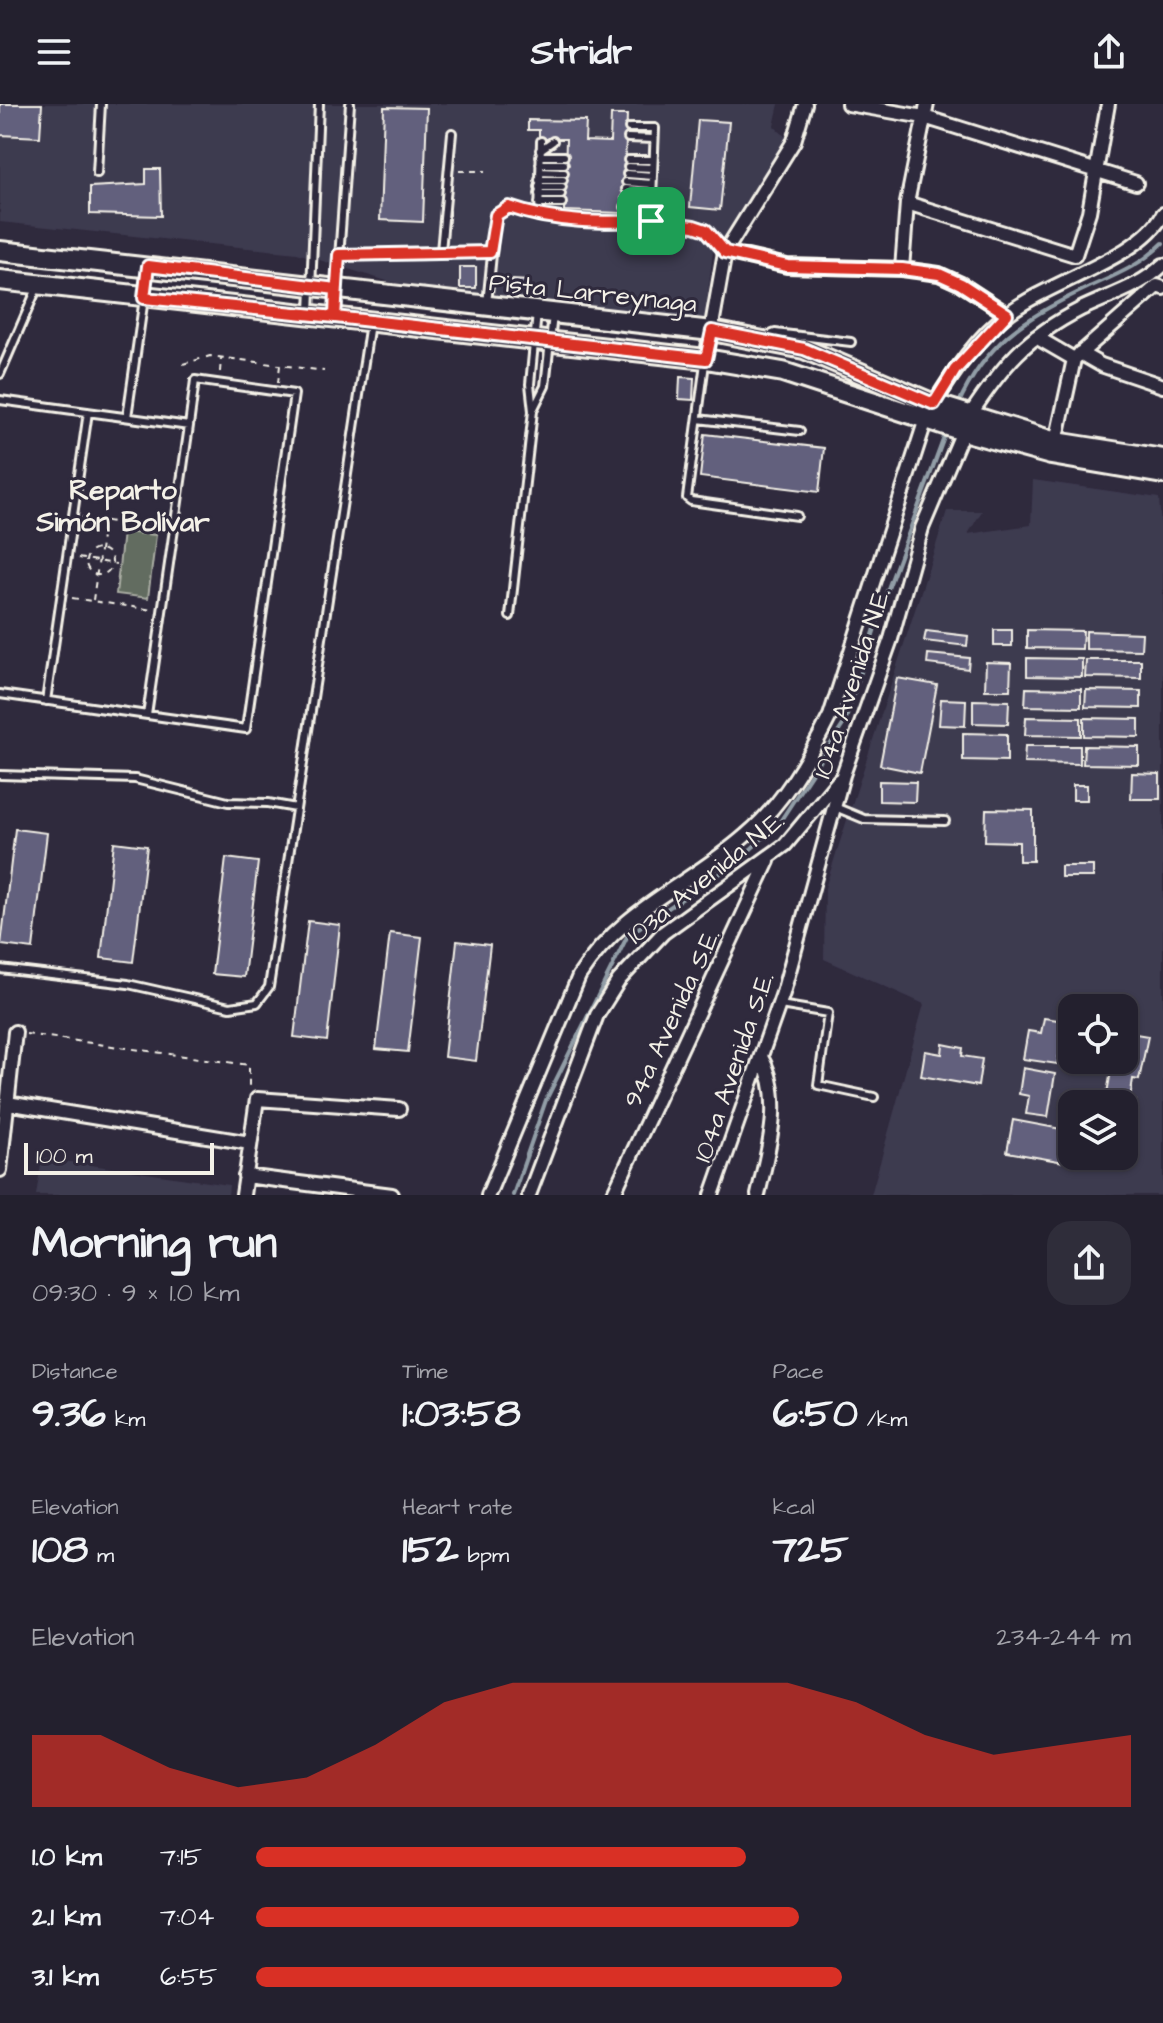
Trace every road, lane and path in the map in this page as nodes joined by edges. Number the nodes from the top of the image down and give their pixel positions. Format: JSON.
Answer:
{"nodes":[{"id":1,"x":101,"y":104,"type":"edge"},
{"id":2,"x":319,"y":104,"type":"edge"},
{"id":3,"x":350,"y":104,"type":"edge"},
{"id":4,"x":805,"y":104,"type":"edge"},
{"id":5,"x":848,"y":104,"type":"edge"},
{"id":6,"x":1108,"y":104,"type":"edge"},
{"id":7,"x":925,"y":110,"type":"edge"},
{"id":8,"x":629,"y":128,"type":"dead end"},
{"id":9,"x":452,"y":133,"type":"dead end"},
{"id":10,"x":628,"y":138,"type":"dead end"},
{"id":11,"x":654,"y":139,"type":"junction"},
{"id":12,"x":541,"y":141,"type":"dead end"},
{"id":13,"x":553,"y":141,"type":"dead end"},
{"id":14,"x":540,"y":157,"type":"junction"},
{"id":15,"x":564,"y":160,"type":"dead end"},
{"id":16,"x":1096,"y":170,"type":"junction"},
{"id":17,"x":450,"y":171,"type":"junction"},
{"id":18,"x":485,"y":171,"type":"dead end"},
{"id":19,"x":97,"y":173,"type":"dead end"},
{"id":20,"x":627,"y":175,"type":"junction"},
{"id":21,"x":652,"y":180,"type":"junction"},
{"id":22,"x":539,"y":183,"type":"junction"},
{"id":23,"x":1136,"y":183,"type":"dead end"},
{"id":24,"x":626,"y":198,"type":"dead end"},
{"id":25,"x":539,"y":203,"type":"junction"},
{"id":26,"x":562,"y":203,"type":"dead end"},
{"id":27,"x":907,"y":203,"type":"junction"},
{"id":28,"x":625,"y":207,"type":"dead end"},
{"id":29,"x":651,"y":208,"type":"junction"},
{"id":30,"x":1163,"y":214,"type":"edge"},
{"id":31,"x":539,"y":217,"type":"junction"},
{"id":32,"x":651,"y":221,"type":"junction"},
{"id":33,"x":0,"y":251,"type":"edge"},
{"id":34,"x":441,"y":251,"type":"junction"},
{"id":35,"x":490,"y":252,"type":"junction"},
{"id":36,"x":725,"y":252,"type":"junction"},
{"id":37,"x":339,"y":255,"type":"junction"},
{"id":38,"x":148,"y":266,"type":"junction"},
{"id":39,"x":1162,"y":266,"type":"edge"},
{"id":40,"x":902,"y":269,"type":"junction"},
{"id":41,"x":3,"y":284,"type":"edge"},
{"id":42,"x":39,"y":284,"type":"junction"},
{"id":43,"x":311,"y":287,"type":"junction"},
{"id":44,"x":1160,"y":287,"type":"edge"},
{"id":45,"x":336,"y":289,"type":"junction"},
{"id":46,"x":144,"y":298,"type":"junction"},
{"id":47,"x":487,"y":307,"type":"junction"},
{"id":48,"x":545,"y":314,"type":"junction"},
{"id":49,"x":1007,"y":314,"type":"junction"},
{"id":50,"x":310,"y":315,"type":"junction"},
{"id":51,"x":335,"y":317,"type":"junction"},
{"id":52,"x":370,"y":321,"type":"junction"},
{"id":53,"x":712,"y":331,"type":"junction"},
{"id":54,"x":1036,"y":337,"type":"junction"},
{"id":55,"x":542,"y":340,"type":"junction"},
{"id":56,"x":764,"y":341,"type":"junction"},
{"id":57,"x":851,"y":342,"type":"dead end"},
{"id":58,"x":1077,"y":356,"type":"junction"},
{"id":59,"x":221,"y":357,"type":"junction"},
{"id":60,"x":706,"y":359,"type":"junction"},
{"id":61,"x":183,"y":364,"type":"dead end"},
{"id":62,"x":280,"y":365,"type":"junction"},
{"id":63,"x":324,"y":371,"type":"dead end"},
{"id":64,"x":0,"y":374,"type":"edge"},
{"id":65,"x":219,"y":383,"type":"junction"},
{"id":66,"x":1163,"y":386,"type":"edge"},
{"id":67,"x":277,"y":392,"type":"junction"},
{"id":68,"x":0,"y":400,"type":"edge"},
{"id":69,"x":533,"y":411,"type":"junction"},
{"id":70,"x":88,"y":412,"type":"junction"},
{"id":71,"x":933,"y":412,"type":"junction"},
{"id":72,"x":127,"y":417,"type":"junction"},
{"id":73,"x":698,"y":419,"type":"junction"},
{"id":74,"x":965,"y":423,"type":"junction"},
{"id":75,"x":189,"y":426,"type":"junction"},
{"id":76,"x":800,"y":431,"type":"dead end"},
{"id":77,"x":1056,"y":442,"type":"junction"},
{"id":78,"x":1163,"y":459,"type":"edge"},
{"id":79,"x":1163,"y":474,"type":"edge"},
{"id":80,"x":73,"y":516,"type":"junction"},
{"id":81,"x":797,"y":516,"type":"dead end"},
{"id":82,"x":105,"y":521,"type":"junction"},
{"id":83,"x":174,"y":532,"type":"junction"},
{"id":84,"x":101,"y":547,"type":"junction"},
{"id":85,"x":67,"y":557,"type":"junction"},
{"id":86,"x":87,"y":559,"type":"junction"},
{"id":87,"x":99,"y":561,"type":"junction"},
{"id":88,"x":111,"y":563,"type":"junction"},
{"id":89,"x":116,"y":564,"type":"dead end"},
{"id":90,"x":97,"y":576,"type":"junction"},
{"id":91,"x":61,"y":596,"type":"junction"},
{"id":92,"x":93,"y":601,"type":"junction"},
{"id":93,"x":162,"y":611,"type":"junction"},
{"id":94,"x":510,"y":616,"type":"dead end"},
{"id":95,"x":0,"y":694,"type":"edge"},
{"id":96,"x":46,"y":701,"type":"junction"},
{"id":97,"x":147,"y":715,"type":"junction"},
{"id":98,"x":0,"y":775,"type":"edge"},
{"id":99,"x":843,"y":775,"type":"junction"},
{"id":100,"x":834,"y":807,"type":"junction"},
{"id":101,"x":296,"y":808,"type":"junction"},
{"id":102,"x":945,"y":821,"type":"dead end"},
{"id":103,"x":769,"y":860,"type":"junction"},
{"id":104,"x":793,"y":954,"type":"joint"},
{"id":105,"x":0,"y":969,"type":"edge"},
{"id":106,"x":780,"y":1005,"type":"junction"},
{"id":107,"x":15,"y":1032,"type":"joint"},
{"id":108,"x":762,"y":1059,"type":"junction"},
{"id":109,"x":874,"y":1097,"type":"dead end"},
{"id":110,"x":257,"y":1099,"type":"junction"},
{"id":111,"x":7,"y":1103,"type":"junction"},
{"id":112,"x":399,"y":1109,"type":"dead end"},
{"id":113,"x":250,"y":1143,"type":"junction"},
{"id":114,"x":0,"y":1170,"type":"edge"},
{"id":115,"x":245,"y":1176,"type":"junction"},
{"id":116,"x":243,"y":1195,"type":"edge"},
{"id":117,"x":392,"y":1195,"type":"edge"},
{"id":118,"x":488,"y":1195,"type":"edge"},
{"id":119,"x":529,"y":1195,"type":"edge"},
{"id":120,"x":613,"y":1195,"type":"edge"},
{"id":121,"x":712,"y":1195,"type":"edge"},
{"id":122,"x":758,"y":1195,"type":"edge"}],
"edges":[{"from":1,"to":19,"type":"lane"},
{"from":2,"to":43,"type":"lane"},
{"from":3,"to":37,"type":"lane"},
{"from":4,"to":36,"type":"street"},
{"from":5,"to":7,"type":"street"},
{"from":6,"to":16,"type":"street"},
{"from":7,"to":16,"type":"street"},
{"from":7,"to":27,"type":"street"},
{"from":8,"to":11,"type":"lane"},
{"from":9,"to":17,"type":"lane"},
{"from":10,"to":11,"type":"lane"},
{"from":11,"to":21,"type":"lane"},
{"from":12,"to":14,"type":"lane"},
{"from":13,"to":14,"type":"lane"},
{"from":14,"to":15,"type":"lane"},
{"from":14,"to":22,"type":"lane"},
{"from":16,"to":23,"type":"street"},
{"from":16,"to":27,"type":"street"},
{"from":17,"to":18,"type":"path"},
{"from":17,"to":34,"type":"lane"},
{"from":20,"to":21,"type":"lane"},
{"from":20,"to":21,"type":"lane"},
{"from":20,"to":21,"type":"lane"},
{"from":21,"to":24,"type":"lane"},
{"from":21,"to":29,"type":"lane"},
{"from":22,"to":22,"type":"lane"},
{"from":22,"to":25,"type":"lane"},
{"from":25,"to":26,"type":"lane"},
{"from":25,"to":31,"type":"lane"},
{"from":27,"to":40,"type":"street"},
{"from":28,"to":29,"type":"lane"},
{"from":29,"to":32,"type":"lane"},
{"from":30,"to":49,"type":"street"},
{"from":31,"to":32,"type":"lane"},
{"from":31,"to":35,"type":"lane"},
{"from":32,"to":36,"type":"lane"},
{"from":33,"to":38,"type":"main road","name":"Pista Larreynaga"},
{"from":34,"to":35,"type":"lane"},
{"from":34,"to":37,"type":"lane"},
{"from":35,"to":47,"type":"lane"},
{"from":36,"to":40,"type":"street"},
{"from":36,"to":53,"type":"street"},
{"from":37,"to":45,"type":"lane"},
{"from":38,"to":43,"type":"main road","name":"Pista Larreynaga"},
{"from":38,"to":46,"type":"lane"},
{"from":39,"to":44,"type":"street"},
{"from":39,"to":54,"type":"street","name":"104a Avenida N.E."},
{"from":40,"to":49,"type":"street"},
{"from":41,"to":42,"type":"main road","name":"Pista Larreynaga"},
{"from":42,"to":46,"type":"main road","name":"Pista Larreynaga"},
{"from":42,"to":64,"type":"lane"},
{"from":43,"to":45,"type":"main road","name":"Pista Larreynaga"},
{"from":43,"to":50,"type":"lane"},
{"from":44,"to":58,"type":"street"},
{"from":45,"to":47,"type":"main road","name":"Pista Larreynaga"},
{"from":45,"to":51,"type":"lane"},
{"from":46,"to":50,"type":"main road","name":"Pista Larreynaga"},
{"from":46,"to":72,"type":"lane"},
{"from":47,"to":48,"type":"main road","name":"Pista Larreynaga"},
{"from":48,"to":53,"type":"main road","name":"Pista Larreynaga"},
{"from":48,"to":55,"type":"lane"},
{"from":48,"to":55,"type":"lane"},
{"from":49,"to":71,"type":"street"},
{"from":50,"to":51,"type":"main road","name":"Pista Larreynaga"},
{"from":51,"to":52,"type":"main road","name":"Pista Larreynaga"},
{"from":52,"to":55,"type":"main road","name":"Pista Larreynaga"},
{"from":52,"to":101,"type":"lane"},
{"from":53,"to":56,"type":"main road","name":"Pista Larreynaga"},
{"from":53,"to":60,"type":"street"},
{"from":54,"to":58,"type":"street"},
{"from":54,"to":74,"type":"street","name":"104a Avenida N.E."},
{"from":55,"to":60,"type":"main road","name":"Pista Larreynaga"},
{"from":55,"to":69,"type":"lane"},
{"from":55,"to":69,"type":"lane"},
{"from":56,"to":57,"type":"lane"},
{"from":56,"to":71,"type":"main road","name":"Pista Larreynaga"},
{"from":58,"to":66,"type":"street"},
{"from":58,"to":77,"type":"street"},
{"from":59,"to":61,"type":"path"},
{"from":59,"to":62,"type":"path"},
{"from":59,"to":65,"type":"path"},
{"from":60,"to":71,"type":"main road","name":"Pista Larreynaga"},
{"from":60,"to":73,"type":"lane"},
{"from":62,"to":63,"type":"path"},
{"from":62,"to":67,"type":"path"},
{"from":65,"to":67,"type":"lane"},
{"from":65,"to":75,"type":"lane"},
{"from":67,"to":97,"type":"lane"},
{"from":68,"to":70,"type":"lane"},
{"from":69,"to":94,"type":"lane"},
{"from":70,"to":72,"type":"lane"},
{"from":70,"to":80,"type":"lane"},
{"from":71,"to":74,"type":"main road","name":"Pista Larreynaga"},
{"from":71,"to":118,"type":"street"},
{"from":72,"to":75,"type":"lane"},
{"from":73,"to":76,"type":"lane"},
{"from":73,"to":81,"type":"lane"},
{"from":74,"to":77,"type":"main road","name":"Pista Larreynaga"},
{"from":74,"to":79,"type":"main road","name":"Pista Larreynaga"},
{"from":74,"to":99,"type":"street","name":"104a Avenida N.E."},
{"from":75,"to":83,"type":"lane"},
{"from":77,"to":78,"type":"main road","name":"Pista Larreynaga"},
{"from":80,"to":82,"type":"path"},
{"from":80,"to":85,"type":"lane"},
{"from":82,"to":83,"type":"path"},
{"from":82,"to":84,"type":"path"},
{"from":83,"to":93,"type":"lane"},
{"from":84,"to":86,"type":"path"},
{"from":84,"to":87,"type":"path"},
{"from":84,"to":88,"type":"path"},
{"from":85,"to":86,"type":"path"},
{"from":85,"to":91,"type":"lane"},
{"from":86,"to":87,"type":"path"},
{"from":86,"to":90,"type":"path"},
{"from":87,"to":88,"type":"path"},
{"from":87,"to":90,"type":"path"},
{"from":88,"to":89,"type":"path"},
{"from":88,"to":90,"type":"path"},
{"from":90,"to":92,"type":"path"},
{"from":91,"to":92,"type":"path"},
{"from":91,"to":96,"type":"lane"},
{"from":92,"to":93,"type":"path"},
{"from":93,"to":97,"type":"lane"},
{"from":95,"to":96,"type":"lane"},
{"from":96,"to":97,"type":"lane"},
{"from":98,"to":101,"type":"lane"},
{"from":99,"to":100,"type":"street","name":"104a Avenida N.E."},
{"from":99,"to":103,"type":"street","name":"103a Avenida N.E."},
{"from":100,"to":102,"type":"lane"},
{"from":100,"to":104,"type":"street","name":"104a Avenida N.E."},
{"from":101,"to":105,"type":"lane"},
{"from":103,"to":119,"type":"street","name":"103a Avenida N.E."},
{"from":103,"to":120,"type":"street","name":"94a Avenida S.E."},
{"from":104,"to":106,"type":"street","name":"104a Avenida S.E."},
{"from":106,"to":108,"type":"street","name":"104a Avenida S.E."},
{"from":106,"to":109,"type":"lane"},
{"from":107,"to":110,"type":"path"},
{"from":107,"to":111,"type":"street"},
{"from":108,"to":121,"type":"street","name":"104a Avenida S.E."},
{"from":108,"to":122,"type":"street"},
{"from":110,"to":112,"type":"street"},
{"from":110,"to":113,"type":"street"},
{"from":111,"to":113,"type":"street"},
{"from":111,"to":114,"type":"street"},
{"from":113,"to":115,"type":"street"},
{"from":115,"to":116,"type":"street"},
{"from":115,"to":117,"type":"street"}]}
